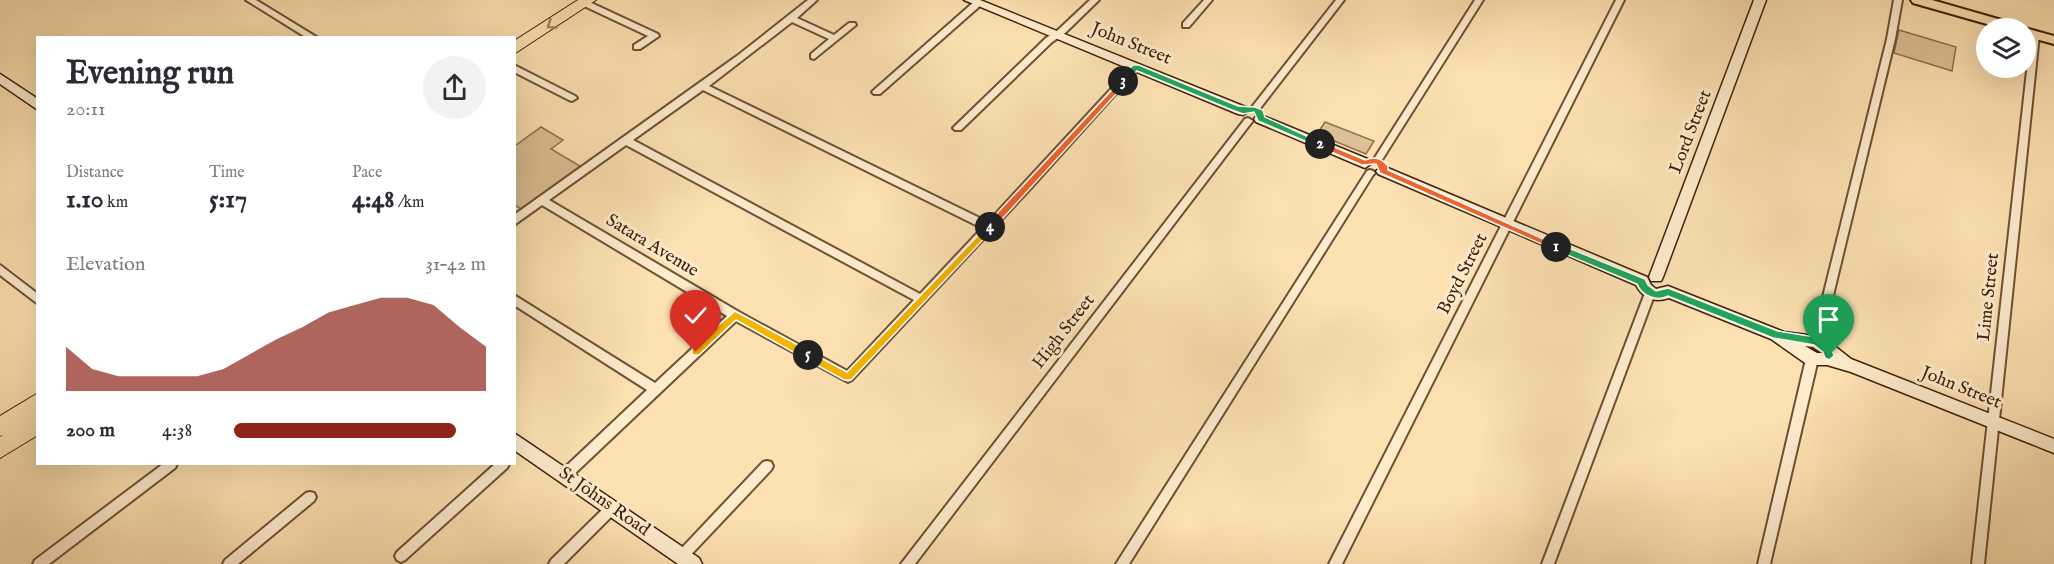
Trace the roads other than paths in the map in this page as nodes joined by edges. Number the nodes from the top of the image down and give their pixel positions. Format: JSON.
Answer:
{"nodes":[{"id":1,"x":250,"y":0,"type":"edge"},
{"id":2,"x":565,"y":0,"type":"edge"},
{"id":3,"x":813,"y":0,"type":"edge"},
{"id":4,"x":1095,"y":0,"type":"edge"},
{"id":5,"x":1208,"y":0,"type":"edge"},
{"id":6,"x":1340,"y":0,"type":"edge"},
{"id":7,"x":1479,"y":0,"type":"edge"},
{"id":8,"x":1620,"y":0,"type":"edge"},
{"id":9,"x":1760,"y":0,"type":"edge"},
{"id":10,"x":1898,"y":0,"type":"edge"},
{"id":11,"x":1918,"y":0,"type":"edge"},
{"id":12,"x":586,"y":1,"type":"edge"},
{"id":13,"x":974,"y":2,"type":"edge"},
{"id":14,"x":790,"y":18,"type":"junction"},
{"id":15,"x":1980,"y":18,"type":"edge"},
{"id":16,"x":852,"y":24,"type":"dead end"},
{"id":17,"x":1186,"y":25,"type":"dead end"},
{"id":18,"x":1056,"y":35,"type":"junction"},
{"id":19,"x":2036,"y":35,"type":"edge"},
{"id":20,"x":311,"y":36,"type":"edge"},
{"id":21,"x":511,"y":36,"type":"edge"},
{"id":22,"x":833,"y":38,"type":"junction"},
{"id":23,"x":2054,"y":40,"type":"edge"},
{"id":24,"x":637,"y":47,"type":"dead end"},
{"id":25,"x":516,"y":48,"type":"edge"},
{"id":26,"x":814,"y":56,"type":"dead end"},
{"id":27,"x":1136,"y":67,"type":"junction"},
{"id":28,"x":516,"y":69,"type":"edge"},
{"id":29,"x":0,"y":78,"type":"edge"},
{"id":30,"x":2026,"y":78,"type":"edge"},
{"id":31,"x":702,"y":86,"type":"junction"},
{"id":32,"x":877,"y":92,"type":"dead end"},
{"id":33,"x":572,"y":99,"type":"dead end"},
{"id":34,"x":36,"y":105,"type":"edge"},
{"id":35,"x":1252,"y":115,"type":"junction"},
{"id":36,"x":958,"y":128,"type":"dead end"},
{"id":37,"x":627,"y":141,"type":"junction"},
{"id":38,"x":1374,"y":167,"type":"junction"},
{"id":39,"x":541,"y":200,"type":"junction"},
{"id":40,"x":516,"y":219,"type":"edge"},
{"id":41,"x":1506,"y":225,"type":"junction"},
{"id":42,"x":989,"y":227,"type":"junction"},
{"id":43,"x":0,"y":269,"type":"edge"},
{"id":44,"x":1649,"y":284,"type":"junction"},
{"id":45,"x":36,"y":298,"type":"edge"},
{"id":46,"x":516,"y":300,"type":"edge"},
{"id":47,"x":921,"y":300,"type":"junction"},
{"id":48,"x":735,"y":315,"type":"junction"},
{"id":49,"x":1815,"y":350,"type":"junction"},
{"id":50,"x":656,"y":390,"type":"junction"},
{"id":51,"x":36,"y":403,"type":"edge"},
{"id":52,"x":1993,"y":421,"type":"junction"},
{"id":53,"x":36,"y":424,"type":"edge"},
{"id":54,"x":0,"y":428,"type":"edge"},
{"id":55,"x":517,"y":446,"type":"edge"},
{"id":56,"x":2054,"y":446,"type":"edge"},
{"id":57,"x":0,"y":449,"type":"edge"},
{"id":58,"x":170,"y":465,"type":"edge"},
{"id":59,"x":502,"y":465,"type":"edge"},
{"id":60,"x":767,"y":466,"type":"dead end"},
{"id":61,"x":565,"y":475,"type":"junction"},
{"id":62,"x":310,"y":497,"type":"dead end"},
{"id":63,"x":612,"y":508,"type":"junction"},
{"id":64,"x":401,"y":556,"type":"dead end"},
{"id":65,"x":687,"y":560,"type":"edge"},
{"id":66,"x":39,"y":564,"type":"edge"},
{"id":67,"x":229,"y":564,"type":"edge"},
{"id":68,"x":555,"y":564,"type":"edge"},
{"id":69,"x":907,"y":564,"type":"edge"},
{"id":70,"x":1122,"y":564,"type":"edge"},
{"id":71,"x":1335,"y":564,"type":"edge"},
{"id":72,"x":1548,"y":564,"type":"edge"},
{"id":73,"x":1764,"y":564,"type":"edge"},
{"id":74,"x":1977,"y":564,"type":"edge"}],
"edges":[{"from":1,"to":20,"type":"street"},
{"from":2,"to":21,"type":"highway"},
{"from":3,"to":14,"type":"street"},
{"from":4,"to":18,"type":"street"},
{"from":5,"to":17,"type":"street"},
{"from":6,"to":35,"type":"street","name":"High Street"},
{"from":7,"to":38,"type":"street"},
{"from":8,"to":41,"type":"street","name":"Boyd Street"},
{"from":9,"to":44,"type":"street","name":"Lord Street"},
{"from":10,"to":49,"type":"street"},
{"from":11,"to":15,"type":"main road"},
{"from":12,"to":24,"type":"street"},
{"from":12,"to":25,"type":"highway","one_way":true},
{"from":13,"to":18,"type":"street","name":"John Street"},
{"from":13,"to":32,"type":"street"},
{"from":14,"to":22,"type":"street"},
{"from":14,"to":31,"type":"street"},
{"from":16,"to":22,"type":"street"},
{"from":18,"to":27,"type":"street","name":"John Street"},
{"from":18,"to":36,"type":"street"},
{"from":19,"to":23,"type":"main road"},
{"from":22,"to":26,"type":"street"},
{"from":27,"to":35,"type":"street","name":"John Street"},
{"from":27,"to":42,"type":"street","name":"Satara Avenue"},
{"from":28,"to":33,"type":"street"},
{"from":29,"to":34,"type":"street"},
{"from":30,"to":52,"type":"street","name":"Lime Street"},
{"from":31,"to":37,"type":"street"},
{"from":31,"to":42,"type":"street"},
{"from":35,"to":38,"type":"street","name":"John Street"},
{"from":35,"to":69,"type":"street","name":"High Street"},
{"from":37,"to":39,"type":"street"},
{"from":37,"to":47,"type":"street"},
{"from":38,"to":41,"type":"street","name":"John Street"},
{"from":38,"to":70,"type":"street"},
{"from":39,"to":40,"type":"street"},
{"from":39,"to":48,"type":"street","name":"Satara Avenue"},
{"from":41,"to":44,"type":"street","name":"John Street"},
{"from":41,"to":71,"type":"street","name":"Boyd Street"},
{"from":42,"to":47,"type":"street","name":"Satara Avenue"},
{"from":43,"to":45,"type":"street"},
{"from":44,"to":49,"type":"street","name":"John Street"},
{"from":44,"to":72,"type":"street","name":"Lord Street"},
{"from":46,"to":50,"type":"street"},
{"from":47,"to":48,"type":"street","name":"Satara Avenue"},
{"from":48,"to":50,"type":"street"},
{"from":49,"to":52,"type":"street","name":"John Street"},
{"from":49,"to":73,"type":"street"},
{"from":50,"to":61,"type":"street"},
{"from":51,"to":54,"type":"highway"},
{"from":52,"to":56,"type":"street","name":"John Street"},
{"from":52,"to":74,"type":"street","name":"Lime Street"},
{"from":53,"to":57,"type":"highway"},
{"from":55,"to":61,"type":"street","name":"St Johns Road"},
{"from":58,"to":66,"type":"street"},
{"from":59,"to":64,"type":"street"},
{"from":60,"to":65,"type":"street"},
{"from":61,"to":63,"type":"street","name":"St Johns Road"},
{"from":62,"to":67,"type":"street"},
{"from":63,"to":65,"type":"street","name":"St Johns Road"},
{"from":63,"to":68,"type":"street"}]}
